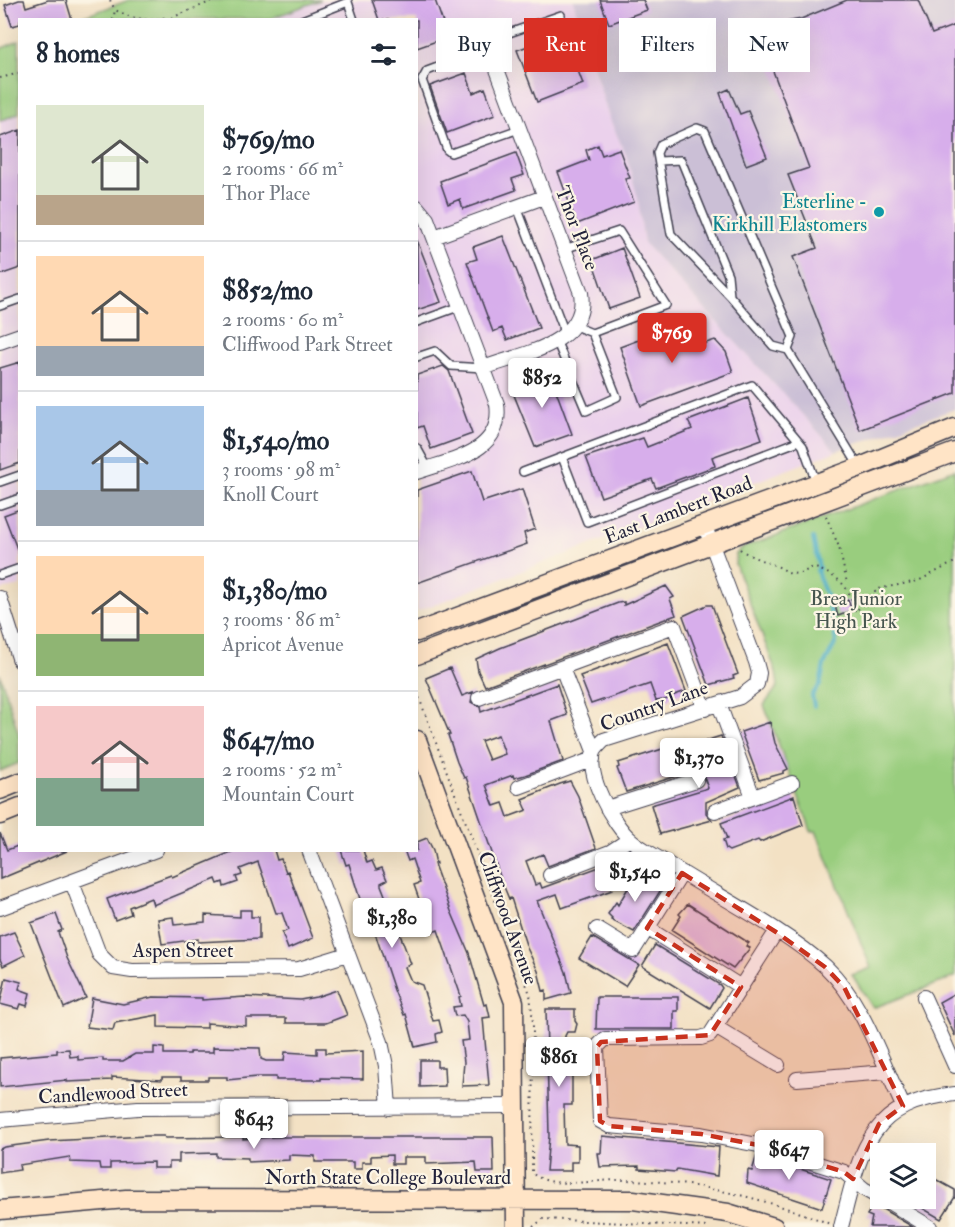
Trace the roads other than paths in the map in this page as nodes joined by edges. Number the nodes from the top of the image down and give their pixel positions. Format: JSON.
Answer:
{"nodes":[{"id":1,"x":561,"y":15,"type":"dead end"},
{"id":2,"x":307,"y":18,"type":"edge"},
{"id":3,"x":353,"y":18,"type":"edge"},
{"id":4,"x":512,"y":32,"type":"edge"},
{"id":5,"x":436,"y":68,"type":"edge"},
{"id":6,"x":498,"y":72,"type":"edge"},
{"id":7,"x":519,"y":129,"type":"junction"},
{"id":8,"x":659,"y":161,"type":"junction"},
{"id":9,"x":544,"y":197,"type":"junction"},
{"id":10,"x":517,"y":207,"type":"junction"},
{"id":11,"x":418,"y":208,"type":"edge"},
{"id":12,"x":434,"y":237,"type":"junction"},
{"id":13,"x":564,"y":249,"type":"junction"},
{"id":14,"x":730,"y":296,"type":"junction"},
{"id":15,"x":18,"y":300,"type":"edge"},
{"id":16,"x":0,"y":306,"type":"edge"},
{"id":17,"x":461,"y":306,"type":"junction"},
{"id":18,"x":418,"y":322,"type":"edge"},
{"id":19,"x":575,"y":326,"type":"junction"},
{"id":20,"x":592,"y":333,"type":"junction"},
{"id":21,"x":18,"y":339,"type":"edge"},
{"id":22,"x":559,"y":339,"type":"junction"},
{"id":23,"x":0,"y":342,"type":"edge"},
{"id":24,"x":788,"y":350,"type":"junction"},
{"id":25,"x":418,"y":357,"type":"edge"},
{"id":26,"x":483,"y":368,"type":"junction"},
{"id":27,"x":955,"y":428,"type":"edge"},
{"id":28,"x":799,"y":441,"type":"junction"},
{"id":29,"x":418,"y":452,"type":"edge"},
{"id":30,"x":955,"y":452,"type":"edge"},
{"id":31,"x":562,"y":457,"type":"junction"},
{"id":32,"x":860,"y":467,"type":"junction"},
{"id":33,"x":422,"y":470,"type":"edge"},
{"id":34,"x":522,"y":472,"type":"dead end"},
{"id":35,"x":18,"y":476,"type":"edge"},
{"id":36,"x":0,"y":482,"type":"edge"},
{"id":37,"x":816,"y":482,"type":"junction"},
{"id":38,"x":868,"y":486,"type":"junction"},
{"id":39,"x":18,"y":499,"type":"edge"},
{"id":40,"x":0,"y":506,"type":"edge"},
{"id":41,"x":704,"y":524,"type":"junction"},
{"id":42,"x":712,"y":545,"type":"junction"},
{"id":43,"x":18,"y":569,"type":"edge"},
{"id":44,"x":0,"y":575,"type":"edge"},
{"id":45,"x":0,"y":598,"type":"edge"},
{"id":46,"x":418,"y":632,"type":"edge"},
{"id":47,"x":18,"y":654,"type":"edge"},
{"id":48,"x":418,"y":655,"type":"edge"},
{"id":49,"x":562,"y":668,"type":"junction"},
{"id":50,"x":479,"y":698,"type":"dead end"},
{"id":51,"x":712,"y":706,"type":"junction"},
{"id":52,"x":418,"y":747,"type":"edge"},
{"id":53,"x":594,"y":755,"type":"junction"},
{"id":54,"x":696,"y":780,"type":"dead end"},
{"id":55,"x":18,"y":783,"type":"edge"},
{"id":56,"x":792,"y":783,"type":"dead end"},
{"id":57,"x":519,"y":787,"type":"dead end"},
{"id":58,"x":0,"y":790,"type":"edge"},
{"id":59,"x":753,"y":797,"type":"junction"},
{"id":60,"x":18,"y":808,"type":"edge"},
{"id":61,"x":607,"y":808,"type":"junction"},
{"id":62,"x":715,"y":811,"type":"dead end"},
{"id":63,"x":0,"y":814,"type":"edge"},
{"id":64,"x":630,"y":839,"type":"junction"},
{"id":65,"x":151,"y":852,"type":"edge"},
{"id":66,"x":310,"y":852,"type":"edge"},
{"id":67,"x":682,"y":873,"type":"junction"},
{"id":68,"x":550,"y":875,"type":"dead end"},
{"id":69,"x":72,"y":882,"type":"junction"},
{"id":70,"x":0,"y":908,"type":"edge"},
{"id":71,"x":647,"y":928,"type":"junction"},
{"id":72,"x":597,"y":930,"type":"dead end"},
{"id":73,"x":776,"y":932,"type":"junction"},
{"id":74,"x":348,"y":954,"type":"junction"},
{"id":75,"x":741,"y":987,"type":"junction"},
{"id":76,"x":924,"y":997,"type":"dead end"},
{"id":77,"x":717,"y":1028,"type":"junction"},
{"id":78,"x":778,"y":1065,"type":"dead end"},
{"id":79,"x":955,"y":1066,"type":"edge"},
{"id":80,"x":887,"y":1072,"type":"junction"},
{"id":81,"x":797,"y":1079,"type":"dead end"},
{"id":82,"x":955,"y":1094,"type":"edge"},
{"id":83,"x":515,"y":1106,"type":"junction"},
{"id":84,"x":903,"y":1106,"type":"junction"},
{"id":85,"x":389,"y":1108,"type":"junction"},
{"id":86,"x":0,"y":1120,"type":"edge"},
{"id":87,"x":853,"y":1179,"type":"junction"},
{"id":88,"x":870,"y":1191,"type":"edge"},
{"id":89,"x":517,"y":1200,"type":"junction"},
{"id":90,"x":900,"y":1209,"type":"edge"},
{"id":91,"x":0,"y":1210,"type":"edge"},
{"id":92,"x":516,"y":1227,"type":"edge"},
{"id":93,"x":774,"y":1227,"type":"edge"},
{"id":94,"x":839,"y":1227,"type":"edge"},
{"id":95,"x":930,"y":1227,"type":"edge"}],
"edges":[{"from":1,"to":4,"type":"lane"},
{"from":2,"to":3,"type":"lane"},
{"from":5,"to":7,"type":"lane"},
{"from":6,"to":7,"type":"street","name":"Thor Place"},
{"from":7,"to":9,"type":"street","name":"Thor Place"},
{"from":8,"to":14,"type":"lane"},
{"from":8,"to":14,"type":"lane"},
{"from":8,"to":24,"type":"lane"},
{"from":9,"to":10,"type":"street"},
{"from":9,"to":13,"type":"street","name":"Thor Place"},
{"from":10,"to":12,"type":"street"},
{"from":10,"to":22,"type":"lane"},
{"from":11,"to":12,"type":"street"},
{"from":12,"to":17,"type":"street"},
{"from":13,"to":19,"type":"street","name":"Thor Place"},
{"from":13,"to":20,"type":"lane"},
{"from":14,"to":24,"type":"lane"},
{"from":15,"to":16,"type":"lane"},
{"from":17,"to":18,"type":"lane"},
{"from":17,"to":26,"type":"street"},
{"from":19,"to":20,"type":"lane"},
{"from":19,"to":22,"type":"street"},
{"from":20,"to":22,"type":"lane"},
{"from":21,"to":23,"type":"street"},
{"from":22,"to":26,"type":"street"},
{"from":24,"to":32,"type":"lane"},
{"from":25,"to":26,"type":"lane"},
{"from":26,"to":33,"type":"street"},
{"from":27,"to":32,"type":"main road","name":"East Lambert Road"},
{"from":28,"to":31,"type":"lane"},
{"from":28,"to":31,"type":"lane"},
{"from":28,"to":37,"type":"lane"},
{"from":29,"to":33,"type":"lane"},
{"from":30,"to":38,"type":"main road"},
{"from":31,"to":34,"type":"lane"},
{"from":32,"to":37,"type":"main road","name":"East Lambert Road"},
{"from":32,"to":38,"type":"main road"},
{"from":35,"to":36,"type":"lane"},
{"from":37,"to":41,"type":"main road","name":"East Lambert Road"},
{"from":38,"to":42,"type":"main road"},
{"from":39,"to":40,"type":"lane"},
{"from":41,"to":42,"type":"street","name":"Country Lane"},
{"from":41,"to":46,"type":"main road","name":"East Lambert Road"},
{"from":42,"to":48,"type":"main road"},
{"from":42,"to":51,"type":"street","name":"Country Lane"},
{"from":43,"to":44,"type":"lane"},
{"from":45,"to":47,"type":"street"},
{"from":49,"to":50,"type":"street"},
{"from":49,"to":51,"type":"street"},
{"from":49,"to":53,"type":"street"},
{"from":51,"to":53,"type":"street","name":"Country Lane"},
{"from":51,"to":59,"type":"street"},
{"from":52,"to":83,"type":"main road","name":"Cliffwood Avenue"},
{"from":53,"to":57,"type":"street"},
{"from":53,"to":61,"type":"street","name":"Country Lane"},
{"from":54,"to":61,"type":"street"},
{"from":55,"to":58,"type":"main road"},
{"from":56,"to":59,"type":"street"},
{"from":59,"to":62,"type":"street"},
{"from":60,"to":63,"type":"main road"},
{"from":61,"to":64,"type":"street","name":"Country Lane"},
{"from":64,"to":67,"type":"street","name":"Country Lane"},
{"from":64,"to":68,"type":"street"},
{"from":65,"to":69,"type":"street"},
{"from":66,"to":74,"type":"street"},
{"from":67,"to":71,"type":"street"},
{"from":67,"to":73,"type":"street","name":"Country Lane"},
{"from":69,"to":70,"type":"street"},
{"from":69,"to":74,"type":"street","name":"Aspen Street"},
{"from":71,"to":72,"type":"street"},
{"from":71,"to":75,"type":"street"},
{"from":73,"to":75,"type":"street"},
{"from":73,"to":80,"type":"street","name":"Country Lane"},
{"from":74,"to":85,"type":"street"},
{"from":75,"to":77,"type":"street"},
{"from":76,"to":79,"type":"street"},
{"from":77,"to":78,"type":"street"},
{"from":77,"to":87,"type":"street"},
{"from":80,"to":81,"type":"street"},
{"from":80,"to":84,"type":"street","name":"Country Lane"},
{"from":82,"to":84,"type":"street"},
{"from":83,"to":85,"type":"street","name":"Candlewood Street"},
{"from":83,"to":89,"type":"main road","name":"Cliffwood Avenue"},
{"from":84,"to":87,"type":"street"},
{"from":85,"to":86,"type":"street","name":"Candlewood Street"},
{"from":87,"to":88,"type":"street"},
{"from":87,"to":94,"type":"street"},
{"from":89,"to":91,"type":"main road","name":"North State College Boulevard"},
{"from":89,"to":92,"type":"main road","name":"Cliffwood Avenue"},
{"from":89,"to":93,"type":"main road","name":"North State College Boulevard"},
{"from":90,"to":95,"type":"street"}]}
